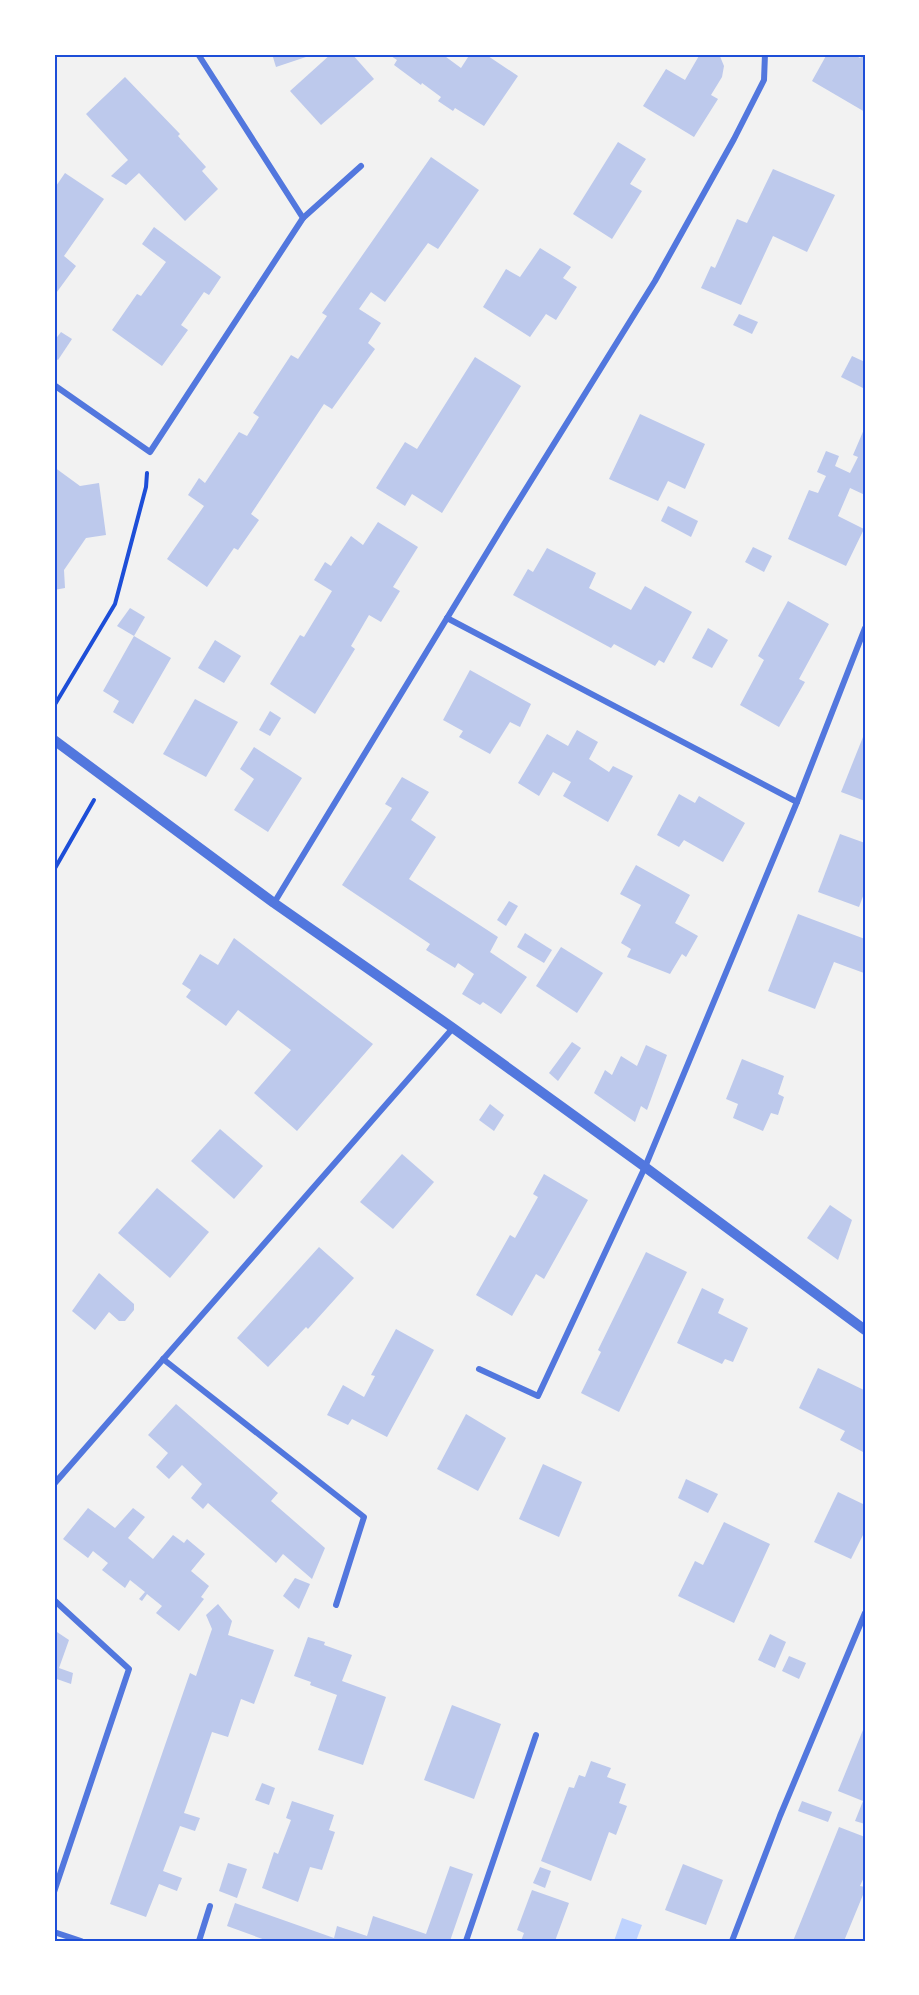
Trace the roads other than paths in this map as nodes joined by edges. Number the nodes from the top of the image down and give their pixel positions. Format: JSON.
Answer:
{"nodes":[{"id":1,"x":198,"y":54,"type":"edge"},
{"id":2,"x":765,"y":54,"type":"edge"},
{"id":3,"x":361,"y":166,"type":"dead end"},
{"id":4,"x":303,"y":218,"type":"junction"},
{"id":5,"x":54,"y":385,"type":"edge"},
{"id":6,"x":447,"y":618,"type":"junction"},
{"id":7,"x":865,"y":628,"type":"edge"},
{"id":8,"x":54,"y":740,"type":"edge"},
{"id":9,"x":797,"y":802,"type":"junction"},
{"id":10,"x":274,"y":903,"type":"junction"},
{"id":11,"x":453,"y":1028,"type":"junction"},
{"id":12,"x":645,"y":1167,"type":"junction"},
{"id":13,"x":865,"y":1330,"type":"edge"},
{"id":14,"x":163,"y":1359,"type":"junction"},
{"id":15,"x":479,"y":1369,"type":"dead end"},
{"id":16,"x":54,"y":1484,"type":"edge"},
{"id":17,"x":54,"y":1600,"type":"edge"},
{"id":18,"x":336,"y":1605,"type":"dead end"},
{"id":19,"x":865,"y":1613,"type":"edge"},
{"id":20,"x":536,"y":1735,"type":"dead end"},
{"id":21,"x":54,"y":1892,"type":"edge"},
{"id":22,"x":210,"y":1906,"type":"dead end"},
{"id":23,"x":54,"y":1932,"type":"edge"},
{"id":24,"x":81,"y":1941,"type":"edge"},
{"id":25,"x":199,"y":1941,"type":"edge"},
{"id":26,"x":466,"y":1941,"type":"edge"},
{"id":27,"x":732,"y":1941,"type":"edge"}],
"edges":[{"from":1,"to":4,"type":"street"},
{"from":2,"to":6,"type":"street"},
{"from":3,"to":4,"type":"street"},
{"from":4,"to":5,"type":"street"},
{"from":6,"to":9,"type":"street"},
{"from":6,"to":10,"type":"street"},
{"from":7,"to":9,"type":"street"},
{"from":8,"to":10,"type":"street"},
{"from":9,"to":12,"type":"street"},
{"from":10,"to":11,"type":"street"},
{"from":11,"to":12,"type":"street"},
{"from":11,"to":14,"type":"street"},
{"from":12,"to":13,"type":"street"},
{"from":12,"to":15,"type":"street"},
{"from":14,"to":16,"type":"street"},
{"from":14,"to":18,"type":"street"},
{"from":17,"to":21,"type":"street"},
{"from":19,"to":27,"type":"street"},
{"from":20,"to":26,"type":"street"},
{"from":22,"to":25,"type":"street"},
{"from":23,"to":24,"type":"street"}]}
